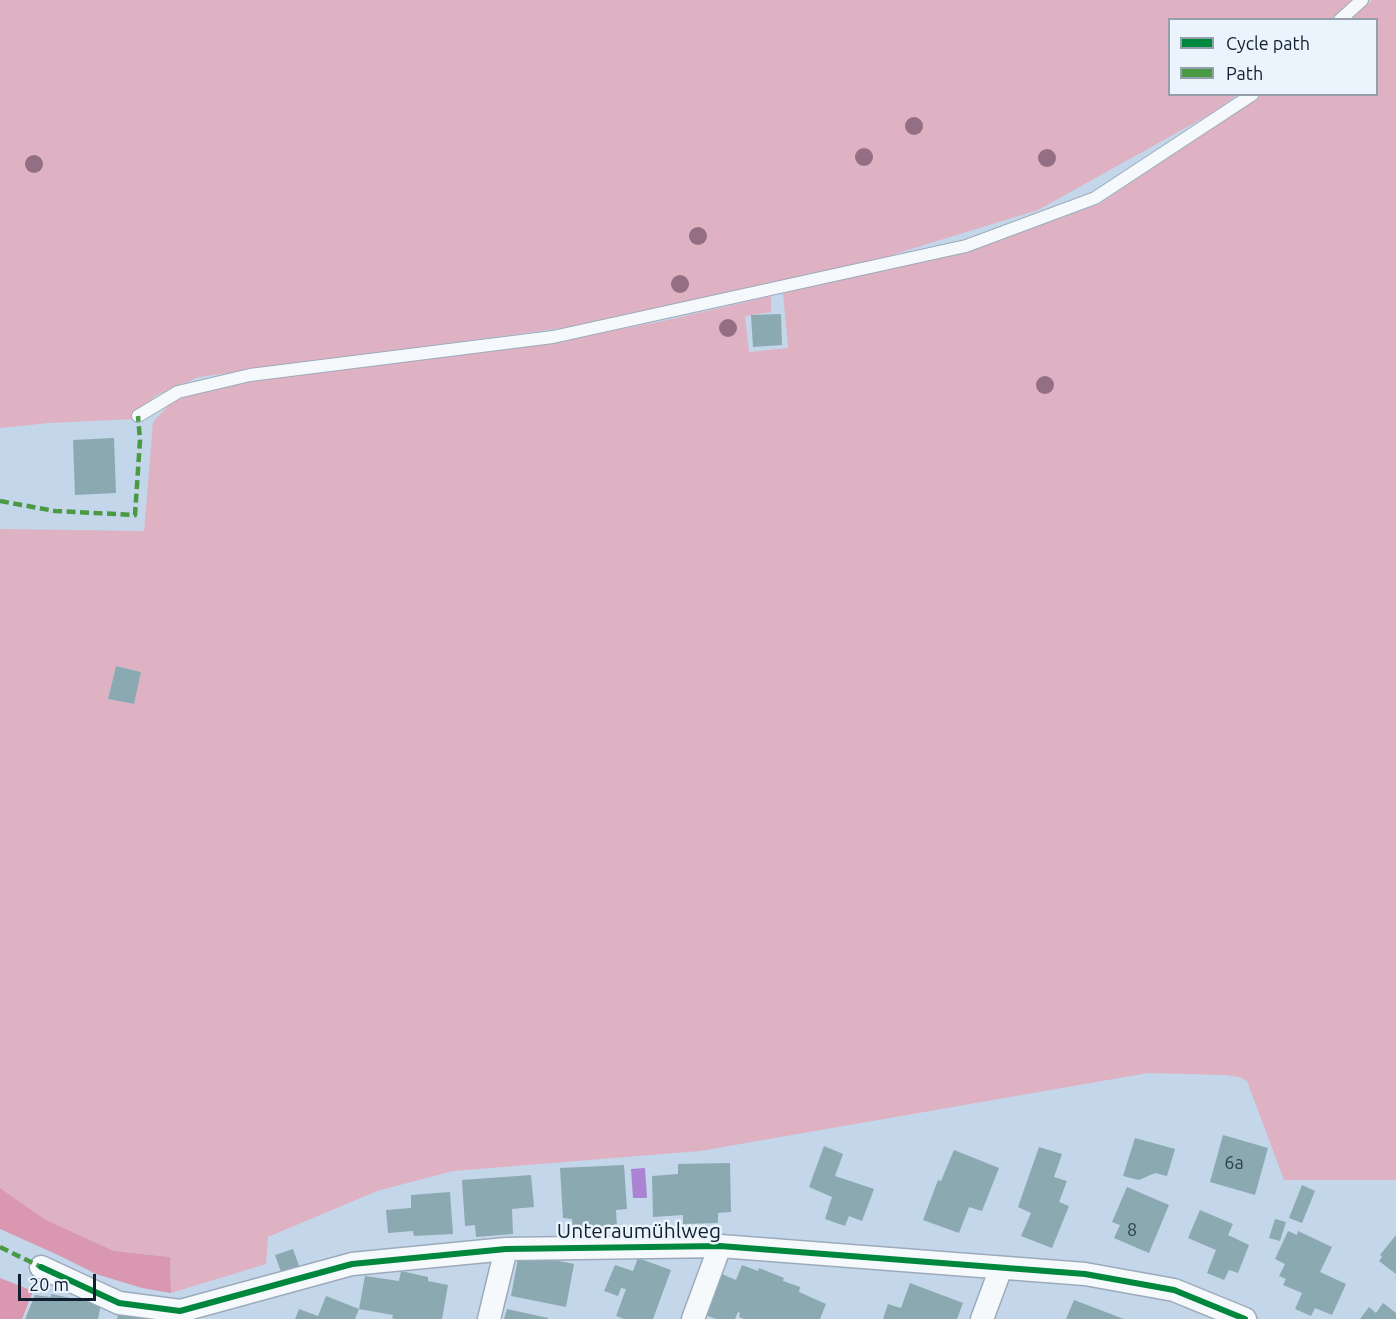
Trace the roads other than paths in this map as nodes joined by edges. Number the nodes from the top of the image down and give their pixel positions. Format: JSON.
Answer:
{"nodes":[{"id":1,"x":1362,"y":0,"type":"edge"},
{"id":2,"x":1342,"y":18,"type":"edge"},
{"id":3,"x":1251,"y":96,"type":"edge"},
{"id":4,"x":138,"y":416,"type":"dead end"},
{"id":5,"x":720,"y":1246,"type":"junction"},
{"id":6,"x":506,"y":1249,"type":"junction"},
{"id":7,"x":41,"y":1267,"type":"dead end"},
{"id":8,"x":1001,"y":1268,"type":"junction"},
{"id":9,"x":489,"y":1319,"type":"edge"},
{"id":10,"x":693,"y":1319,"type":"edge"},
{"id":11,"x":982,"y":1319,"type":"edge"},
{"id":12,"x":1245,"y":1319,"type":"edge"}],
"edges":[{"from":1,"to":2,"type":"lane"},
{"from":3,"to":4,"type":"lane"},
{"from":5,"to":6,"type":"street","name":"Unteraumühlweg"},
{"from":5,"to":8,"type":"street","name":"Unteraumühlweg"},
{"from":5,"to":10,"type":"street"},
{"from":6,"to":7,"type":"street","name":"Unteraumühlweg"},
{"from":6,"to":9,"type":"street"},
{"from":8,"to":11,"type":"street"},
{"from":8,"to":12,"type":"street","name":"Unteraumühlweg"}]}
